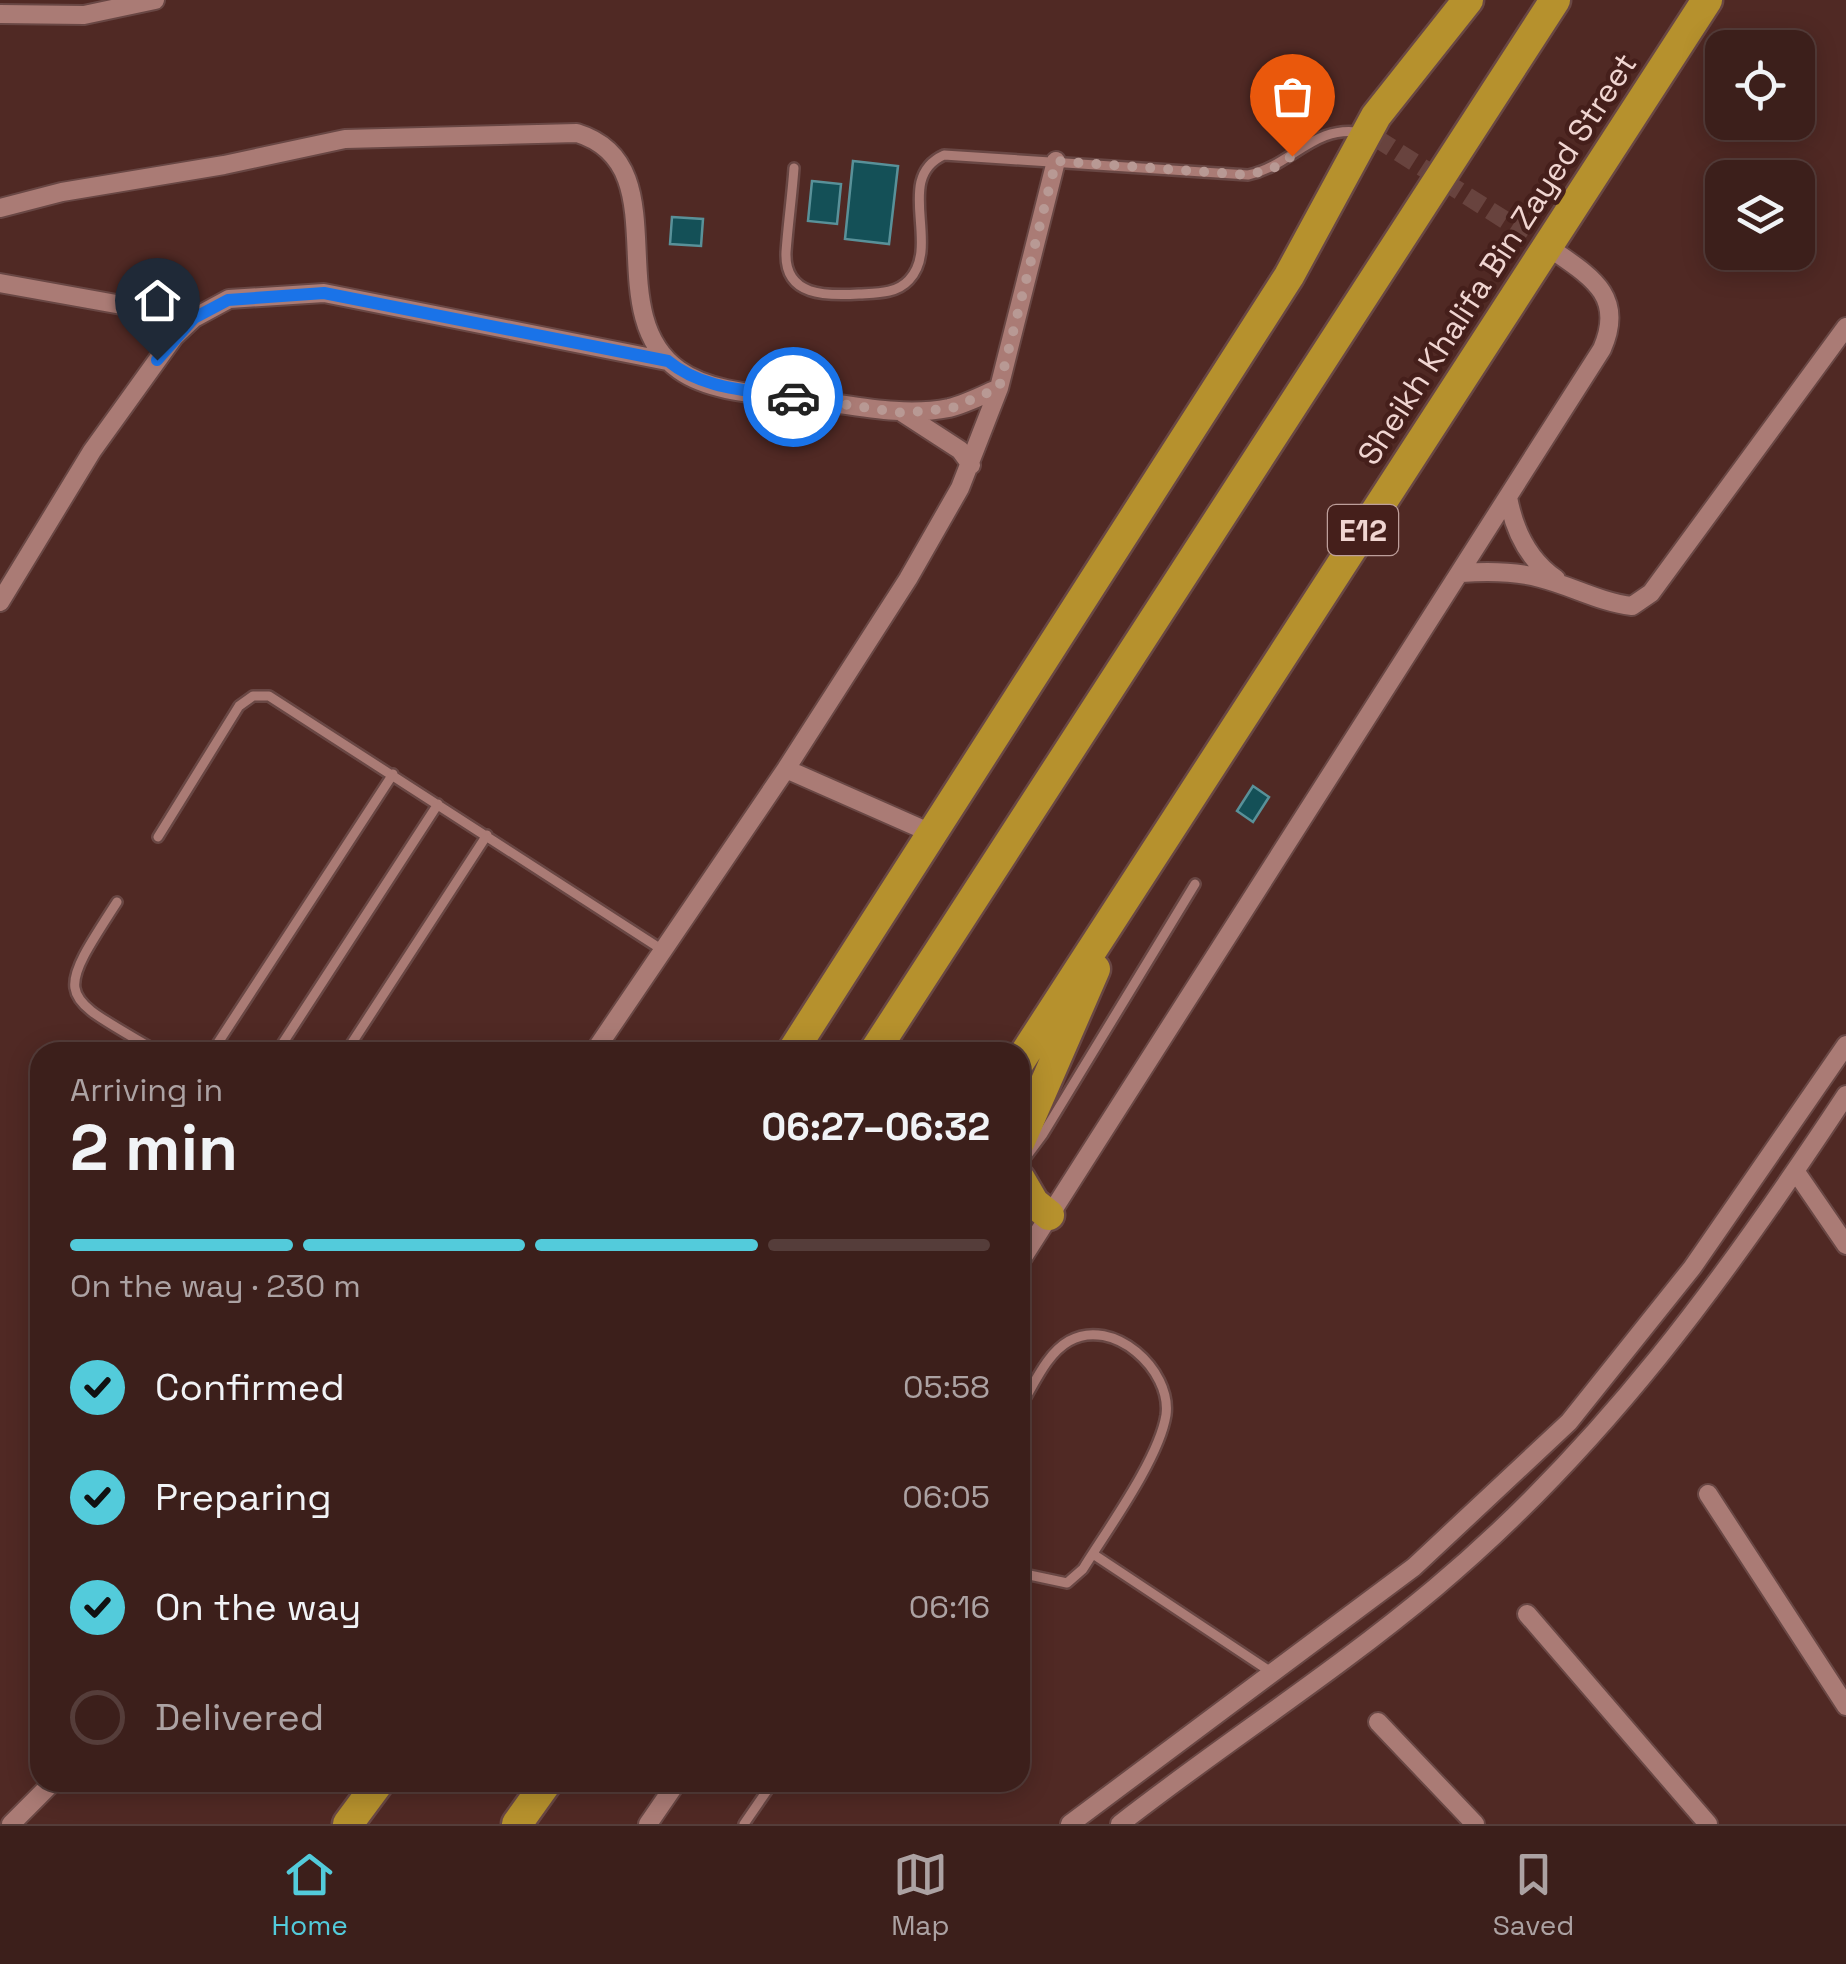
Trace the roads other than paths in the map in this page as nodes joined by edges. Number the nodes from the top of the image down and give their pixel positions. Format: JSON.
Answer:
{"nodes":[{"id":1,"x":155,"y":0,"type":"edge"},
{"id":2,"x":1468,"y":0,"type":"edge"},
{"id":3,"x":1555,"y":0,"type":"edge"},
{"id":4,"x":1707,"y":0,"type":"edge"},
{"id":5,"x":0,"y":14,"type":"edge"},
{"id":6,"x":1370,"y":136,"type":"junction"},
{"id":7,"x":1056,"y":161,"type":"junction"},
{"id":8,"x":794,"y":168,"type":"dead end"},
{"id":9,"x":0,"y":208,"type":"edge"},
{"id":10,"x":1557,"y":253,"type":"tunnel mouth"},
{"id":11,"x":0,"y":282,"type":"edge"},
{"id":12,"x":194,"y":318,"type":"junction"},
{"id":13,"x":1846,"y":326,"type":"edge"},
{"id":14,"x":668,"y":361,"type":"junction"},
{"id":15,"x":999,"y":388,"type":"junction"},
{"id":16,"x":903,"y":413,"type":"junction"},
{"id":17,"x":971,"y":465,"type":"junction"},
{"id":18,"x":1508,"y":497,"type":"junction"},
{"id":19,"x":1460,"y":573,"type":"junction"},
{"id":20,"x":1564,"y":586,"type":"junction"},
{"id":21,"x":0,"y":602,"type":"edge"},
{"id":22,"x":786,"y":768,"type":"junction"},
{"id":23,"x":393,"y":774,"type":"junction"},
{"id":24,"x":438,"y":804,"type":"junction"},
{"id":25,"x":932,"y":833,"type":"junction"},
{"id":26,"x":487,"y":836,"type":"junction"},
{"id":27,"x":158,"y":837,"type":"dead end"},
{"id":28,"x":1195,"y":884,"type":"dead end"},
{"id":29,"x":118,"y":902,"type":"dead end"},
{"id":30,"x":1112,"y":918,"type":"junction"},
{"id":31,"x":661,"y":949,"type":"junction"},
{"id":32,"x":141,"y":1042,"type":"edge"},
{"id":33,"x":219,"y":1042,"type":"edge"},
{"id":34,"x":283,"y":1042,"type":"edge"},
{"id":35,"x":353,"y":1042,"type":"edge"},
{"id":36,"x":601,"y":1042,"type":"edge"},
{"id":37,"x":798,"y":1042,"type":"edge"},
{"id":38,"x":880,"y":1042,"type":"edge"},
{"id":39,"x":1030,"y":1045,"type":"edge"},
{"id":40,"x":1846,"y":1045,"type":"edge"},
{"id":41,"x":1846,"y":1095,"type":"edge"},
{"id":42,"x":1030,"y":1119,"type":"edge"},
{"id":43,"x":1030,"y":1152,"type":"edge"},
{"id":44,"x":1796,"y":1172,"type":"junction"},
{"id":45,"x":1030,"y":1196,"type":"edge"},
{"id":46,"x":1050,"y":1215,"type":"junction"},
{"id":47,"x":1846,"y":1245,"type":"edge"},
{"id":48,"x":1030,"y":1246,"type":"edge"},
{"id":49,"x":1030,"y":1391,"type":"edge"},
{"id":50,"x":1708,"y":1494,"type":"dead end"},
{"id":51,"x":1093,"y":1554,"type":"junction"},
{"id":52,"x":1030,"y":1575,"type":"edge"},
{"id":53,"x":1527,"y":1614,"type":"dead end"},
{"id":54,"x":1271,"y":1672,"type":"junction"},
{"id":55,"x":1846,"y":1706,"type":"edge"},
{"id":56,"x":1378,"y":1722,"type":"dead end"},
{"id":57,"x":43,"y":1792,"type":"edge"},
{"id":58,"x":372,"y":1792,"type":"edge"},
{"id":59,"x":541,"y":1792,"type":"edge"},
{"id":60,"x":670,"y":1792,"type":"edge"},
{"id":61,"x":766,"y":1792,"type":"edge"},
{"id":62,"x":11,"y":1824,"type":"edge"},
{"id":63,"x":348,"y":1824,"type":"edge"},
{"id":64,"x":517,"y":1824,"type":"edge"},
{"id":65,"x":648,"y":1824,"type":"edge"},
{"id":66,"x":744,"y":1824,"type":"edge"},
{"id":67,"x":1070,"y":1824,"type":"edge"},
{"id":68,"x":1120,"y":1824,"type":"edge"},
{"id":69,"x":1476,"y":1824,"type":"edge"},
{"id":70,"x":1708,"y":1824,"type":"edge"}],
"edges":[{"from":1,"to":5,"type":"street"},
{"from":2,"to":6,"type":"highway"},
{"from":3,"to":38,"type":"highway"},
{"from":4,"to":30,"type":"highway","name":"Sheikh Khalifa Bin Zayed Street","number":"E12"},
{"from":6,"to":7,"type":"lane"},
{"from":6,"to":25,"type":"highway"},
{"from":7,"to":8,"type":"lane"},
{"from":7,"to":15,"type":"street"},
{"from":9,"to":14,"type":"street"},
{"from":10,"to":18,"type":"street"},
{"from":11,"to":12,"type":"street"},
{"from":12,"to":14,"type":"street"},
{"from":12,"to":21,"type":"street"},
{"from":13,"to":20,"type":"street"},
{"from":14,"to":16,"type":"street"},
{"from":15,"to":16,"type":"street"},
{"from":15,"to":17,"type":"street"},
{"from":16,"to":17,"type":"street"},
{"from":17,"to":22,"type":"street"},
{"from":18,"to":19,"type":"street"},
{"from":18,"to":20,"type":"street"},
{"from":19,"to":20,"type":"street"},
{"from":19,"to":46,"type":"street"},
{"from":22,"to":25,"type":"street"},
{"from":22,"to":31,"type":"street"},
{"from":23,"to":24,"type":"lane"},
{"from":23,"to":27,"type":"lane"},
{"from":23,"to":33,"type":"lane"},
{"from":24,"to":26,"type":"lane"},
{"from":24,"to":34,"type":"lane"},
{"from":25,"to":37,"type":"highway"},
{"from":26,"to":31,"type":"lane"},
{"from":26,"to":35,"type":"lane"},
{"from":28,"to":43,"type":"lane"},
{"from":29,"to":32,"type":"lane"},
{"from":30,"to":39,"type":"highway","name":"Sheikh Khalifa Bin Zayed Street","number":"E12"},
{"from":30,"to":42,"type":"highway"},
{"from":31,"to":36,"type":"street"},
{"from":40,"to":54,"type":"street"},
{"from":41,"to":44,"type":"street"},
{"from":44,"to":47,"type":"street"},
{"from":44,"to":68,"type":"street"},
{"from":45,"to":46,"type":"highway"},
{"from":46,"to":48,"type":"street"},
{"from":49,"to":51,"type":"lane"},
{"from":50,"to":55,"type":"street"},
{"from":51,"to":52,"type":"lane"},
{"from":51,"to":54,"type":"lane"},
{"from":53,"to":70,"type":"street"},
{"from":54,"to":67,"type":"street"},
{"from":56,"to":69,"type":"street"},
{"from":57,"to":62,"type":"street"},
{"from":58,"to":63,"type":"highway"},
{"from":59,"to":64,"type":"highway"},
{"from":60,"to":65,"type":"street"},
{"from":61,"to":66,"type":"lane"}]}
